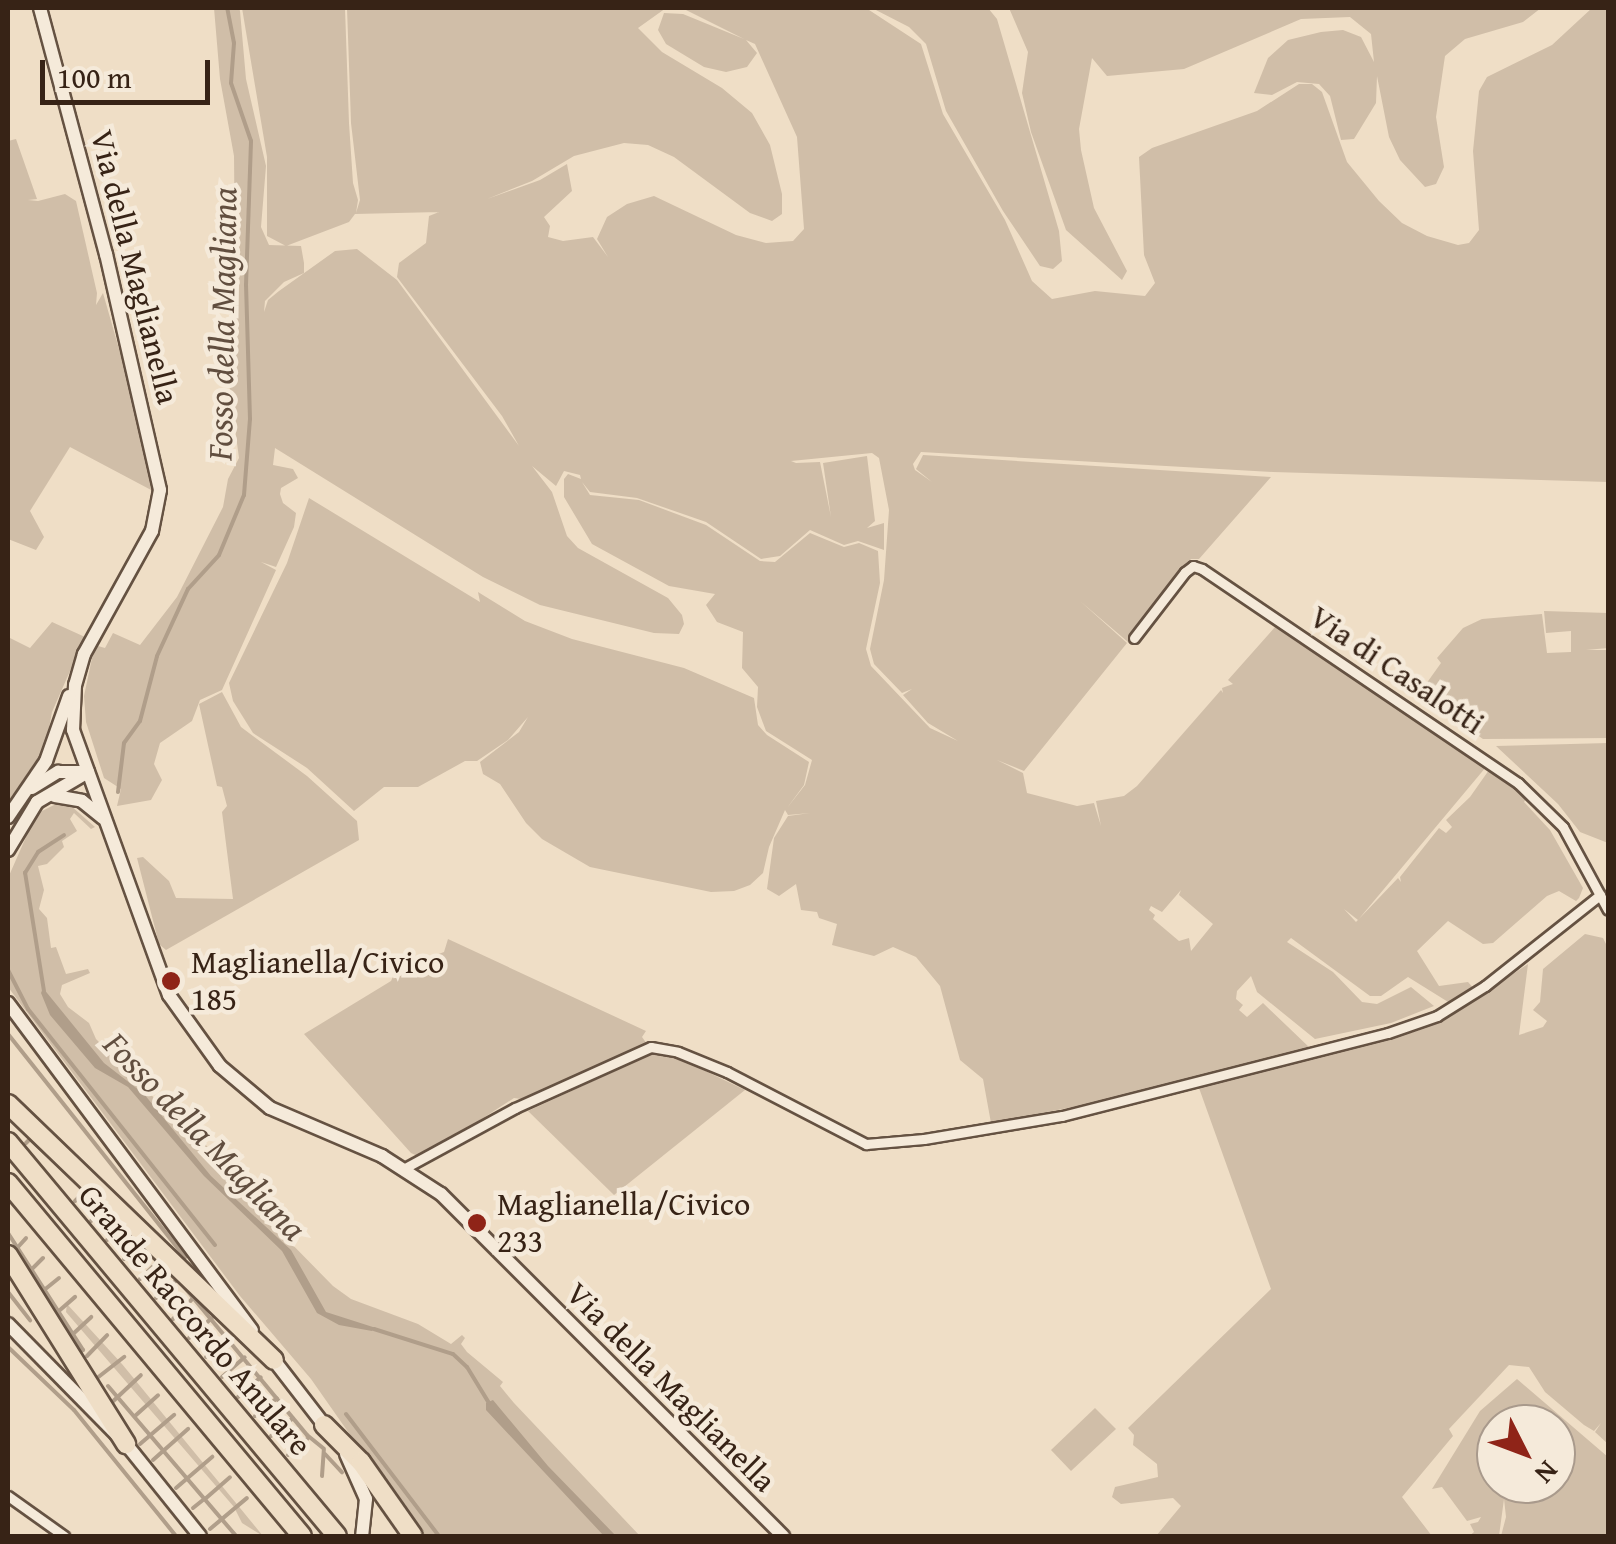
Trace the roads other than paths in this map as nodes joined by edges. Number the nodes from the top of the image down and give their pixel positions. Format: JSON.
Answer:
{"nodes":[{"id":1,"x":40,"y":8,"type":"edge"},
{"id":2,"x":1134,"y":638,"type":"dead end"},
{"id":3,"x":74,"y":685,"type":"junction"},
{"id":4,"x":88,"y":772,"type":"junction"},
{"id":5,"x":30,"y":789,"type":"junction"},
{"id":6,"x":42,"y":798,"type":"junction"},
{"id":7,"x":8,"y":817,"type":"edge"},
{"id":8,"x":108,"y":823,"type":"junction"},
{"id":9,"x":8,"y":850,"type":"edge"},
{"id":10,"x":1600,"y":895,"type":"junction"},
{"id":11,"x":1608,"y":910,"type":"edge"},
{"id":12,"x":8,"y":1003,"type":"edge"},
{"id":13,"x":8,"y":1012,"type":"edge"},
{"id":14,"x":24,"y":1028,"type":"junction"},
{"id":15,"x":8,"y":1104,"type":"edge"},
{"id":16,"x":8,"y":1142,"type":"edge"},
{"id":17,"x":405,"y":1168,"type":"junction"},
{"id":18,"x":8,"y":1183,"type":"edge"},
{"id":19,"x":8,"y":1254,"type":"edge"},
{"id":20,"x":8,"y":1326,"type":"edge"},
{"id":21,"x":274,"y":1360,"type":"junction"},
{"id":22,"x":324,"y":1424,"type":"junction"},
{"id":23,"x":126,"y":1444,"type":"junction"},
{"id":24,"x":8,"y":1496,"type":"edge"},
{"id":25,"x":64,"y":1536,"type":"edge"},
{"id":26,"x":200,"y":1536,"type":"edge"},
{"id":27,"x":302,"y":1536,"type":"edge"},
{"id":28,"x":336,"y":1536,"type":"edge"},
{"id":29,"x":362,"y":1536,"type":"edge"},
{"id":30,"x":413,"y":1536,"type":"edge"},
{"id":31,"x":783,"y":1536,"type":"edge"}],
"edges":[{"from":1,"to":3,"type":"main road","name":"Via della Maglianella"},
{"from":2,"to":10,"type":"street","name":"Via di Casalotti"},
{"from":3,"to":4,"type":"main road","name":"Via della Maglianella"},
{"from":3,"to":5,"type":"main road"},
{"from":4,"to":5,"type":"main road"},
{"from":4,"to":6,"type":"main road"},
{"from":4,"to":8,"type":"main road","name":"Via della Maglianella"},
{"from":5,"to":7,"type":"main road"},
{"from":6,"to":8,"type":"main road"},
{"from":6,"to":9,"type":"main road"},
{"from":8,"to":17,"type":"main road","name":"Via della Maglianella"},
{"from":10,"to":11,"type":"street","name":"Via di Casalotti"},
{"from":10,"to":17,"type":"street"},
{"from":12,"to":14,"type":"main road"},
{"from":13,"to":14,"type":"main road"},
{"from":14,"to":21,"type":"main road"},
{"from":15,"to":21,"type":"highway"},
{"from":16,"to":28,"type":"highway","name":"Grande Raccordo Anulare"},
{"from":17,"to":31,"type":"main road","name":"Via della Maglianella"},
{"from":18,"to":27,"type":"highway","name":"Grande Raccordo Anulare"},
{"from":19,"to":23,"type":"highway"},
{"from":20,"to":23,"type":"main road"},
{"from":21,"to":22,"type":"main road"},
{"from":22,"to":29,"type":"main road"},
{"from":22,"to":30,"type":"highway"},
{"from":23,"to":26,"type":"main road"},
{"from":24,"to":25,"type":"street"}]}
